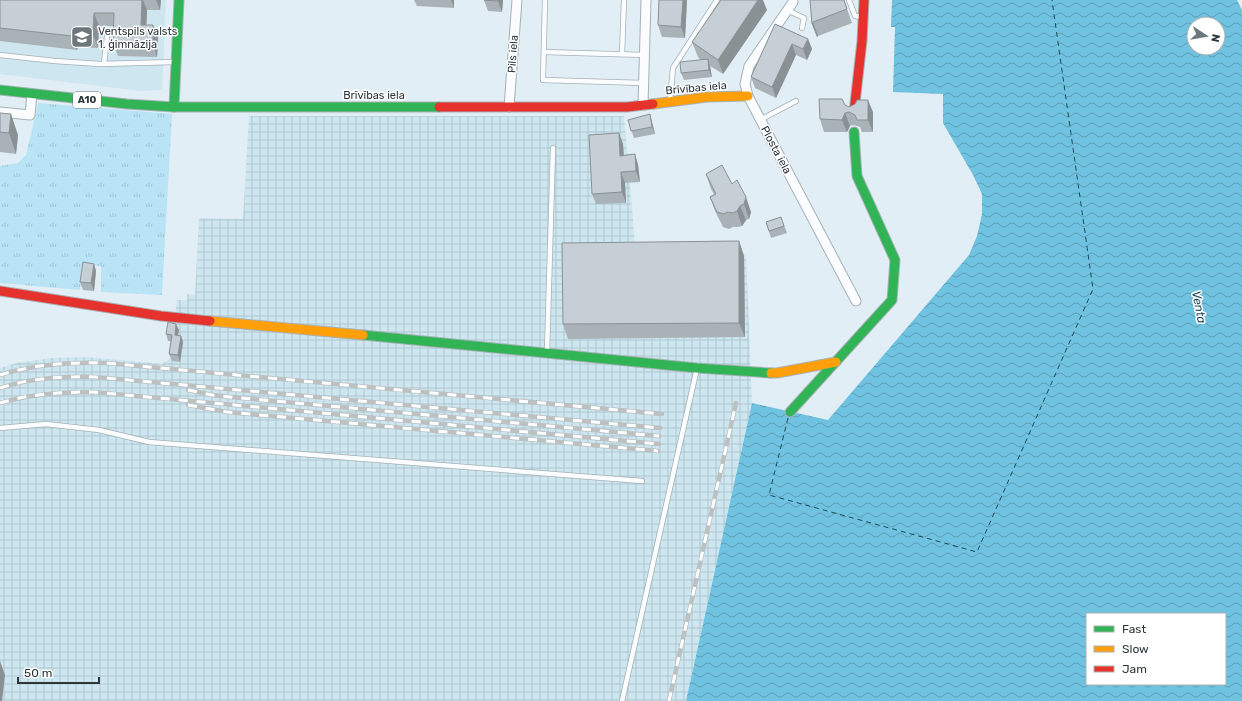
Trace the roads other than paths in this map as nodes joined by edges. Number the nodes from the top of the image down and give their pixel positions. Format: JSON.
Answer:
{"nodes":[{"id":1,"x":179,"y":0,"type":"edge"},
{"id":2,"x":517,"y":0,"type":"edge"},
{"id":3,"x":545,"y":0,"type":"edge"},
{"id":4,"x":624,"y":0,"type":"edge"},
{"id":5,"x":646,"y":0,"type":"edge"},
{"id":6,"x":717,"y":0,"type":"edge"},
{"id":7,"x":850,"y":0,"type":"edge"},
{"id":8,"x":864,"y":0,"type":"edge"},
{"id":9,"x":793,"y":2,"type":"dead end"},
{"id":10,"x":787,"y":10,"type":"junction"},
{"id":11,"x":863,"y":17,"type":"junction"},
{"id":12,"x":802,"y":28,"type":"dead end"},
{"id":13,"x":106,"y":37,"type":"dead end"},
{"id":14,"x":544,"y":52,"type":"junction"},
{"id":15,"x":622,"y":54,"type":"junction"},
{"id":16,"x":0,"y":55,"type":"edge"},
{"id":17,"x":645,"y":55,"type":"junction"},
{"id":18,"x":177,"y":62,"type":"junction"},
{"id":19,"x":104,"y":64,"type":"junction"},
{"id":20,"x":644,"y":83,"type":"junction"},
{"id":21,"x":0,"y":90,"type":"edge"},
{"id":22,"x":32,"y":94,"type":"junction"},
{"id":23,"x":748,"y":96,"type":"junction"},
{"id":24,"x":796,"y":101,"type":"dead end"},
{"id":25,"x":670,"y":102,"type":"junction"},
{"id":26,"x":643,"y":105,"type":"junction"},
{"id":27,"x":174,"y":107,"type":"junction"},
{"id":28,"x":509,"y":107,"type":"junction"},
{"id":29,"x":0,"y":112,"type":"edge"},
{"id":30,"x":854,"y":112,"type":"edge"},
{"id":31,"x":760,"y":120,"type":"junction"},
{"id":32,"x":854,"y":132,"type":"dead end"},
{"id":33,"x":554,"y":148,"type":"dead end"},
{"id":34,"x":0,"y":291,"type":"edge"},
{"id":35,"x":856,"y":301,"type":"dead end"},
{"id":36,"x":547,"y":354,"type":"junction"},
{"id":37,"x":836,"y":362,"type":"junction"},
{"id":38,"x":697,"y":368,"type":"junction"},
{"id":39,"x":790,"y":412,"type":"dead end"},
{"id":40,"x":0,"y":428,"type":"edge"},
{"id":41,"x":642,"y":481,"type":"dead end"},
{"id":42,"x":622,"y":701,"type":"edge"}],
"edges":[{"from":1,"to":18,"type":"street"},
{"from":2,"to":28,"type":"street","name":"Pils iela"},
{"from":3,"to":14,"type":"lane"},
{"from":4,"to":15,"type":"lane"},
{"from":5,"to":17,"type":"street"},
{"from":6,"to":25,"type":"lane"},
{"from":7,"to":11,"type":"lane"},
{"from":8,"to":11,"type":"street"},
{"from":9,"to":10,"type":"street","name":"Plosta iela"},
{"from":10,"to":12,"type":"lane"},
{"from":10,"to":23,"type":"street","name":"Plosta iela"},
{"from":11,"to":30,"type":"street"},
{"from":13,"to":19,"type":"lane"},
{"from":14,"to":15,"type":"lane"},
{"from":14,"to":20,"type":"lane"},
{"from":15,"to":17,"type":"lane"},
{"from":16,"to":19,"type":"lane"},
{"from":17,"to":20,"type":"street"},
{"from":18,"to":19,"type":"lane"},
{"from":18,"to":27,"type":"street"},
{"from":20,"to":26,"type":"street"},
{"from":21,"to":22,"type":"street","name":"Brīvības iela","number":"A10"},
{"from":22,"to":27,"type":"street","name":"Brīvības iela","number":"A10"},
{"from":22,"to":29,"type":"street"},
{"from":23,"to":25,"type":"street","name":"Brīvības iela"},
{"from":23,"to":31,"type":"street","name":"Plosta iela"},
{"from":24,"to":31,"type":"lane"},
{"from":25,"to":26,"type":"street","name":"Brīvības iela"},
{"from":26,"to":28,"type":"street","name":"Brīvības iela"},
{"from":27,"to":28,"type":"street","name":"Brīvības iela"},
{"from":31,"to":35,"type":"street","name":"Plosta iela"},
{"from":32,"to":37,"type":"street"},
{"from":33,"to":36,"type":"lane"},
{"from":34,"to":36,"type":"street"},
{"from":36,"to":38,"type":"street"},
{"from":37,"to":38,"type":"street"},
{"from":37,"to":39,"type":"street"},
{"from":38,"to":42,"type":"lane"},
{"from":40,"to":41,"type":"lane"}]}
